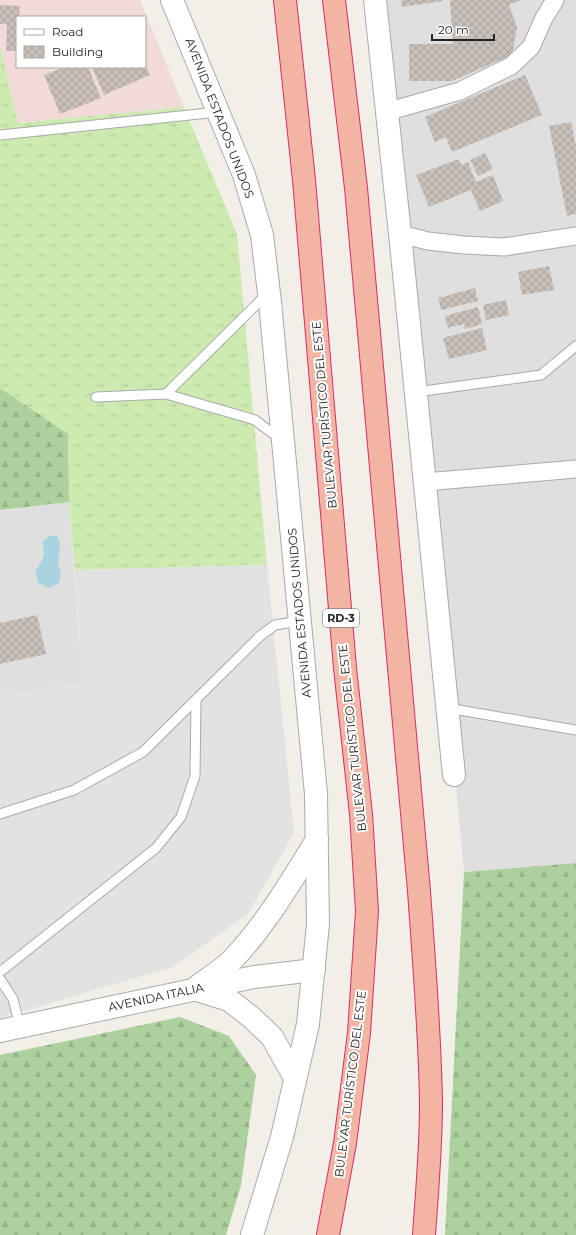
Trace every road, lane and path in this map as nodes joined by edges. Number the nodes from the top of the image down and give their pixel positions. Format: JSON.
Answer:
{"nodes":[{"id":1,"x":172,"y":0,"type":"edge"},
{"id":2,"x":285,"y":0,"type":"edge"},
{"id":3,"x":334,"y":0,"type":"edge"},
{"id":4,"x":375,"y":0,"type":"edge"},
{"id":5,"x":555,"y":0,"type":"edge"},
{"id":6,"x":219,"y":112,"type":"junction"},
{"id":7,"x":386,"y":112,"type":"junction"},
{"id":8,"x":0,"y":135,"type":"edge"},
{"id":9,"x":400,"y":234,"type":"junction"},
{"id":10,"x":576,"y":236,"type":"edge"},
{"id":11,"x":269,"y":292,"type":"junction"},
{"id":12,"x":576,"y":346,"type":"edge"},
{"id":13,"x":416,"y":392,"type":"junction"},
{"id":14,"x":166,"y":394,"type":"junction"},
{"id":15,"x":96,"y":397,"type":"dead end"},
{"id":16,"x":283,"y":441,"type":"junction"},
{"id":17,"x":576,"y":469,"type":"edge"},
{"id":18,"x":425,"y":482,"type":"junction"},
{"id":19,"x":300,"y":621,"type":"junction"},
{"id":20,"x":196,"y":701,"type":"junction"},
{"id":21,"x":447,"y":708,"type":"junction"},
{"id":22,"x":576,"y":730,"type":"edge"},
{"id":23,"x":454,"y":775,"type":"dead end"},
{"id":24,"x":0,"y":814,"type":"edge"},
{"id":25,"x":317,"y":840,"type":"junction"},
{"id":26,"x":314,"y":970,"type":"junction"},
{"id":27,"x":0,"y":972,"type":"edge"},
{"id":28,"x":0,"y":979,"type":"edge"},
{"id":29,"x":194,"y":989,"type":"junction"},
{"id":30,"x":10,"y":1029,"type":"edge"},
{"id":31,"x":295,"y":1078,"type":"junction"},
{"id":32,"x":252,"y":1235,"type":"edge"},
{"id":33,"x":328,"y":1235,"type":"edge"},
{"id":34,"x":424,"y":1235,"type":"edge"}],
"edges":[{"from":1,"to":6,"type":"street","name":"AVENIDA ESTADOS UNIDOS"},
{"from":2,"to":33,"type":"highway","name":"BULEVAR TURÍSTICO DEL ESTE","number":"RD-3"},
{"from":3,"to":34,"type":"highway"},
{"from":4,"to":7,"type":"street"},
{"from":5,"to":7,"type":"street"},
{"from":6,"to":8,"type":"lane"},
{"from":6,"to":11,"type":"street","name":"AVENIDA ESTADOS UNIDOS"},
{"from":7,"to":9,"type":"street"},
{"from":9,"to":10,"type":"street"},
{"from":9,"to":13,"type":"street"},
{"from":11,"to":14,"type":"lane"},
{"from":11,"to":16,"type":"street","name":"AVENIDA ESTADOS UNIDOS"},
{"from":12,"to":13,"type":"lane"},
{"from":13,"to":18,"type":"street"},
{"from":14,"to":15,"type":"lane"},
{"from":14,"to":16,"type":"lane"},
{"from":16,"to":19,"type":"street","name":"AVENIDA ESTADOS UNIDOS"},
{"from":17,"to":18,"type":"street"},
{"from":18,"to":21,"type":"street"},
{"from":19,"to":20,"type":"lane"},
{"from":19,"to":25,"type":"street","name":"AVENIDA ESTADOS UNIDOS"},
{"from":20,"to":24,"type":"lane"},
{"from":20,"to":27,"type":"lane"},
{"from":21,"to":22,"type":"lane"},
{"from":21,"to":23,"type":"street"},
{"from":25,"to":26,"type":"street","name":"AVENIDA ESTADOS UNIDOS"},
{"from":25,"to":29,"type":"street"},
{"from":26,"to":29,"type":"street","name":"AVENIDA ITALIA"},
{"from":26,"to":31,"type":"street","name":"AVENIDA ESTADOS UNIDOS"},
{"from":28,"to":30,"type":"lane"},
{"from":29,"to":30,"type":"street","name":"AVENIDA ITALIA"},
{"from":29,"to":31,"type":"street"},
{"from":31,"to":32,"type":"street","name":"AVENIDA ESTADOS UNIDOS"}]}
